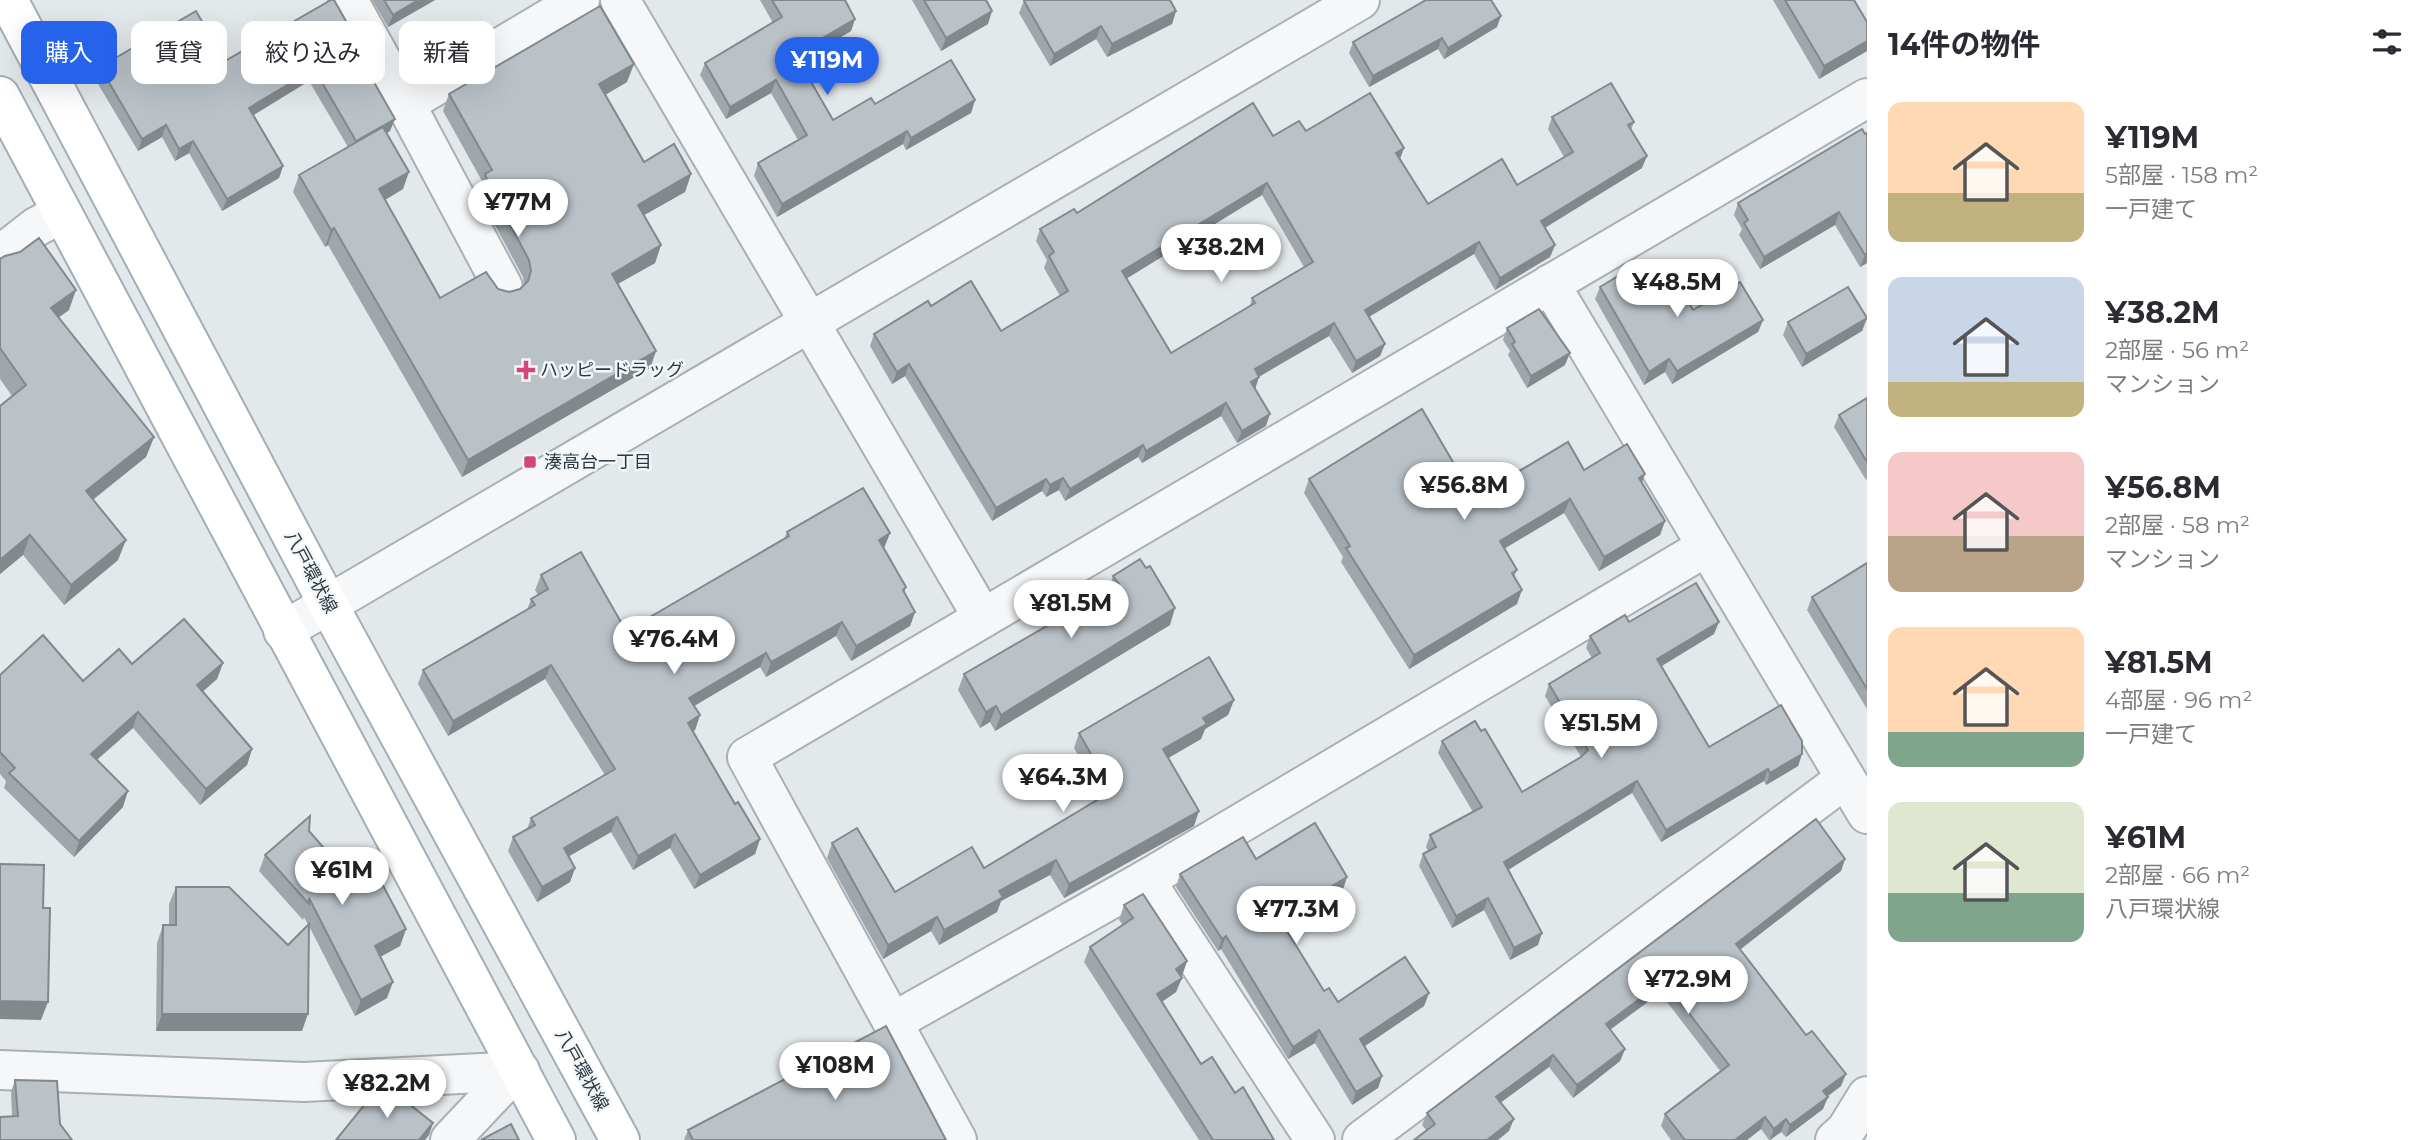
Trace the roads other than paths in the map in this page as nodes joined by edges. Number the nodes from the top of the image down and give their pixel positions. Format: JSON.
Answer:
{"nodes":[{"id":1,"x":8,"y":0,"type":"edge"},
{"id":2,"x":348,"y":0,"type":"edge"},
{"id":3,"x":580,"y":0,"type":"edge"},
{"id":4,"x":620,"y":0,"type":"edge"},
{"id":5,"x":1360,"y":0,"type":"edge"},
{"id":6,"x":398,"y":90,"type":"junction"},
{"id":7,"x":0,"y":96,"type":"edge"},
{"id":8,"x":1865,"y":105,"type":"edge"},
{"id":9,"x":62,"y":213,"type":"junction"},
{"id":10,"x":0,"y":255,"type":"edge"},
{"id":11,"x":1550,"y":284,"type":"junction"},
{"id":12,"x":503,"y":288,"type":"edge"},
{"id":13,"x":809,"y":326,"type":"junction"},
{"id":14,"x":1706,"y":547,"type":"junction"},
{"id":15,"x":328,"y":606,"type":"junction"},
{"id":16,"x":983,"y":618,"type":"junction"},
{"id":17,"x":283,"y":631,"type":"junction"},
{"id":18,"x":1845,"y":779,"type":"junction"},
{"id":19,"x":1867,"y":814,"type":"edge"},
{"id":20,"x":1146,"y":880,"type":"junction"},
{"id":21,"x":894,"y":1022,"type":"junction"},
{"id":22,"x":0,"y":1070,"type":"edge"},
{"id":23,"x":520,"y":1071,"type":"junction"},
{"id":24,"x":1867,"y":1096,"type":"edge"},
{"id":25,"x":450,"y":1140,"type":"edge"},
{"id":26,"x":556,"y":1140,"type":"edge"},
{"id":27,"x":620,"y":1140,"type":"edge"},
{"id":28,"x":957,"y":1140,"type":"edge"},
{"id":29,"x":1315,"y":1140,"type":"edge"},
{"id":30,"x":1362,"y":1140,"type":"edge"},
{"id":31,"x":1835,"y":1140,"type":"edge"}],
"edges":[{"from":1,"to":15,"type":"main road","name":"八戸環状線"},
{"from":2,"to":6,"type":"street"},
{"from":3,"to":6,"type":"street"},
{"from":4,"to":13,"type":"street"},
{"from":5,"to":13,"type":"street"},
{"from":6,"to":12,"type":"street"},
{"from":7,"to":9,"type":"main road"},
{"from":8,"to":11,"type":"street"},
{"from":9,"to":10,"type":"street"},
{"from":9,"to":17,"type":"main road"},
{"from":11,"to":14,"type":"street"},
{"from":11,"to":16,"type":"street"},
{"from":13,"to":15,"type":"street"},
{"from":13,"to":16,"type":"street"},
{"from":14,"to":18,"type":"street"},
{"from":14,"to":20,"type":"street"},
{"from":15,"to":17,"type":"street"},
{"from":15,"to":27,"type":"main road","name":"八戸環状線"},
{"from":16,"to":21,"type":"street"},
{"from":17,"to":23,"type":"main road"},
{"from":18,"to":19,"type":"street"},
{"from":18,"to":30,"type":"street"},
{"from":20,"to":21,"type":"street"},
{"from":20,"to":29,"type":"street"},
{"from":21,"to":28,"type":"street"},
{"from":22,"to":23,"type":"street"},
{"from":23,"to":25,"type":"street"},
{"from":23,"to":26,"type":"main road"},
{"from":24,"to":31,"type":"street"}]}
